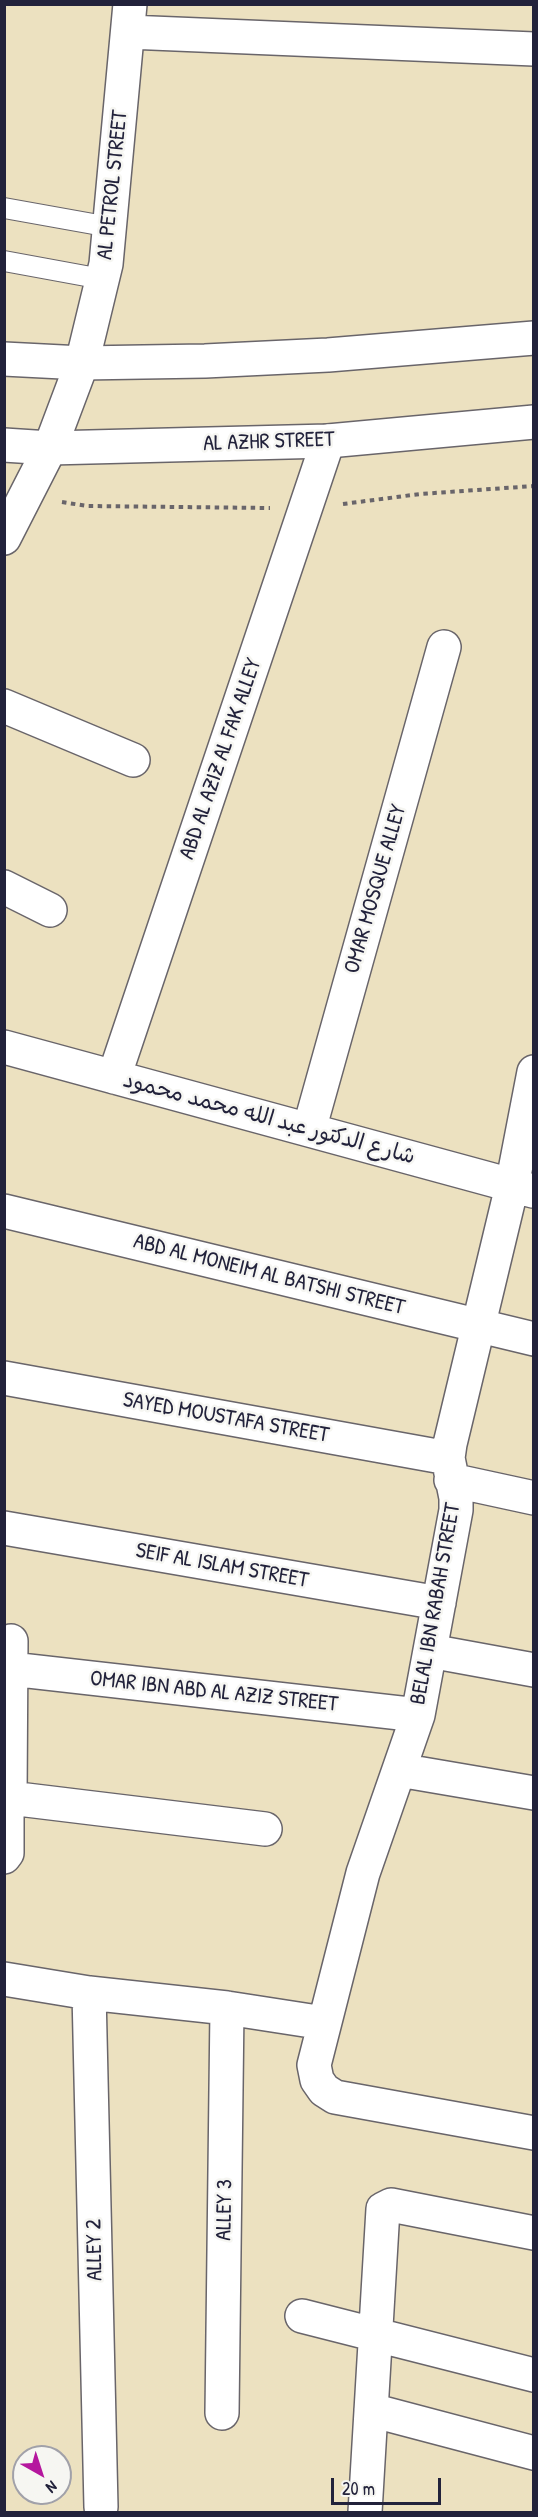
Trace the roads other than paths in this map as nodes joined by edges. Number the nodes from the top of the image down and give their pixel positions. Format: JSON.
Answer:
{"nodes":[{"id":1,"x":129,"y":18,"type":"edge"},
{"id":2,"x":534,"y":50,"type":"edge"},
{"id":3,"x":4,"y":208,"type":"edge"},
{"id":4,"x":110,"y":227,"type":"junction"},
{"id":5,"x":4,"y":261,"type":"edge"},
{"id":6,"x":102,"y":279,"type":"junction"},
{"id":7,"x":534,"y":338,"type":"edge"},
{"id":8,"x":4,"y":359,"type":"edge"},
{"id":9,"x":82,"y":363,"type":"junction"},
{"id":10,"x":534,"y":422,"type":"edge"},
{"id":11,"x":328,"y":441,"type":"junction"},
{"id":12,"x":4,"y":445,"type":"edge"},
{"id":13,"x":50,"y":448,"type":"junction"},
{"id":14,"x":4,"y":538,"type":"edge"},
{"id":15,"x":444,"y":647,"type":"dead end"},
{"id":16,"x":4,"y":706,"type":"edge"},
{"id":17,"x":133,"y":760,"type":"dead end"},
{"id":18,"x":4,"y":887,"type":"edge"},
{"id":19,"x":50,"y":910,"type":"dead end"},
{"id":20,"x":4,"y":1047,"type":"edge"},
{"id":21,"x":534,"y":1072,"type":"edge"},
{"id":22,"x":114,"y":1077,"type":"junction"},
{"id":23,"x":309,"y":1130,"type":"junction"},
{"id":24,"x":523,"y":1188,"type":"edge"},
{"id":25,"x":4,"y":1211,"type":"edge"},
{"id":26,"x":478,"y":1325,"type":"junction"},
{"id":27,"x":534,"y":1339,"type":"edge"},
{"id":28,"x":4,"y":1377,"type":"edge"},
{"id":29,"x":450,"y":1469,"type":"junction"},
{"id":30,"x":534,"y":1498,"type":"edge"},
{"id":31,"x":4,"y":1528,"type":"edge"},
{"id":32,"x":439,"y":1603,"type":"junction"},
{"id":33,"x":430,"y":1651,"type":"junction"},
{"id":34,"x":534,"y":1670,"type":"edge"},
{"id":35,"x":418,"y":1715,"type":"junction"},
{"id":36,"x":7,"y":1722,"type":"edge"},
{"id":37,"x":399,"y":1770,"type":"junction"},
{"id":38,"x":534,"y":1792,"type":"edge"},
{"id":39,"x":10,"y":1798,"type":"junction"},
{"id":40,"x":265,"y":1829,"type":"dead end"},
{"id":41,"x":4,"y":1857,"type":"edge"},
{"id":42,"x":4,"y":1979,"type":"edge"},
{"id":43,"x":89,"y":1993,"type":"junction"},
{"id":44,"x":227,"y":2008,"type":"junction"},
{"id":45,"x":324,"y":2023,"type":"junction"},
{"id":46,"x":534,"y":2133,"type":"edge"},
{"id":47,"x":534,"y":2233,"type":"edge"},
{"id":48,"x":302,"y":2316,"type":"dead end"},
{"id":49,"x":375,"y":2335,"type":"junction"},
{"id":50,"x":534,"y":2375,"type":"edge"},
{"id":51,"x":371,"y":2410,"type":"junction"},
{"id":52,"x":222,"y":2412,"type":"dead end"},
{"id":53,"x":534,"y":2453,"type":"edge"},
{"id":54,"x":101,"y":2507,"type":"dead end"},
{"id":55,"x":365,"y":2512,"type":"edge"}],
"edges":[{"from":1,"to":2,"type":"street"},
{"from":1,"to":4,"type":"street","name":"AL PETROL STREET"},
{"from":3,"to":4,"type":"lane"},
{"from":4,"to":6,"type":"street","name":"AL PETROL STREET"},
{"from":5,"to":6,"type":"lane"},
{"from":6,"to":9,"type":"street","name":"AL PETROL STREET"},
{"from":7,"to":9,"type":"street"},
{"from":8,"to":9,"type":"street"},
{"from":9,"to":13,"type":"street","name":"AL PETROL STREET"},
{"from":10,"to":11,"type":"street","name":"AL AZHR STREET"},
{"from":11,"to":13,"type":"street","name":"AL AZHR STREET"},
{"from":11,"to":22,"type":"street","name":"ABD AL AZIZ AL FAK ALLEY"},
{"from":12,"to":13,"type":"street","name":"AL AZHR STREET"},
{"from":13,"to":14,"type":"street","name":"AL PETROL STREET"},
{"from":15,"to":23,"type":"street","name":"OMAR MOSQUE ALLEY"},
{"from":16,"to":17,"type":"street"},
{"from":18,"to":19,"type":"street"},
{"from":20,"to":22,"type":"street","name":"شارع الدكتور عبد الله محمد محمود"},
{"from":21,"to":24,"type":"street","name":"BELAL IBN RABAH STREET"},
{"from":22,"to":23,"type":"street","name":"شارع الدكتور عبد الله محمد محمود"},
{"from":23,"to":24,"type":"street","name":"شارع الدكتور عبد الله محمد محمود"},
{"from":24,"to":26,"type":"street","name":"BELAL IBN RABAH STREET"},
{"from":25,"to":26,"type":"street","name":"ABD AL MONEIM AL BATSHI STREET"},
{"from":26,"to":27,"type":"street","name":"ABD AL MONEIM AL BATSHI STREET"},
{"from":26,"to":29,"type":"street","name":"BELAL IBN RABAH STREET"},
{"from":28,"to":29,"type":"street","name":"SAYED MOUSTAFA STREET"},
{"from":29,"to":30,"type":"street","name":"SAYED MOUSTAFA STREET"},
{"from":29,"to":32,"type":"street","name":"BELAL IBN RABAH STREET"},
{"from":31,"to":32,"type":"street","name":"SEIF AL ISLAM STREET"},
{"from":32,"to":33,"type":"street","name":"BELAL IBN RABAH STREET"},
{"from":33,"to":34,"type":"street"},
{"from":33,"to":35,"type":"street","name":"BELAL IBN RABAH STREET"},
{"from":35,"to":36,"type":"street","name":"OMAR IBN ABD AL AZIZ STREET"},
{"from":35,"to":37,"type":"street","name":"BELAL IBN RABAH STREET"},
{"from":36,"to":39,"type":"street"},
{"from":37,"to":38,"type":"street"},
{"from":37,"to":45,"type":"street","name":"BELAL IBN RABAH STREET"},
{"from":39,"to":40,"type":"street"},
{"from":39,"to":41,"type":"street"},
{"from":42,"to":43,"type":"street"},
{"from":43,"to":44,"type":"street"},
{"from":43,"to":54,"type":"street","name":"ALLEY 2"},
{"from":44,"to":45,"type":"street"},
{"from":44,"to":52,"type":"street","name":"ALLEY 3"},
{"from":45,"to":46,"type":"street","name":"BELAL IBN RABAH STREET"},
{"from":47,"to":49,"type":"street"},
{"from":48,"to":49,"type":"street"},
{"from":49,"to":50,"type":"street"},
{"from":49,"to":51,"type":"street"},
{"from":51,"to":53,"type":"street"},
{"from":51,"to":55,"type":"street"}]}
